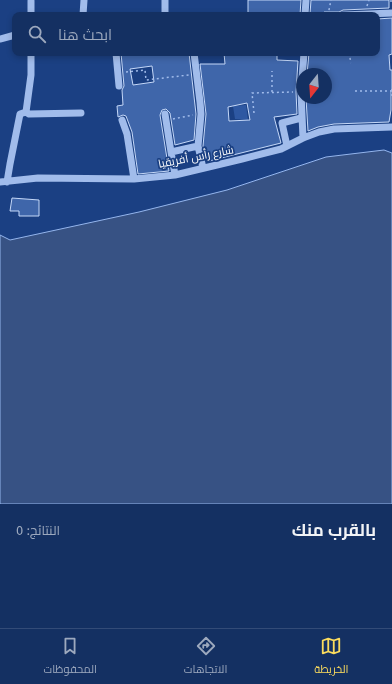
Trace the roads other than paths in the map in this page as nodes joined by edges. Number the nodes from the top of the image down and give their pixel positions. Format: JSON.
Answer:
{"nodes":[{"id":1,"x":84,"y":0,"type":"edge"},
{"id":2,"x":165,"y":0,"type":"edge"},
{"id":3,"x":306,"y":0,"type":"edge"},
{"id":4,"x":31,"y":1,"type":"dead end"},
{"id":5,"x":31,"y":12,"type":"edge"},
{"id":6,"x":83,"y":12,"type":"edge"},
{"id":7,"x":165,"y":12,"type":"edge"},
{"id":8,"x":305,"y":12,"type":"edge"},
{"id":9,"x":380,"y":13,"type":"edge"},
{"id":10,"x":392,"y":13,"type":"edge"},
{"id":11,"x":12,"y":36,"type":"edge"},
{"id":12,"x":0,"y":39,"type":"edge"},
{"id":13,"x":31,"y":56,"type":"edge"},
{"id":14,"x":116,"y":56,"type":"edge"},
{"id":15,"x":194,"y":56,"type":"edge"},
{"id":16,"x":304,"y":56,"type":"edge"},
{"id":17,"x":119,"y":86,"type":"dead end"},
{"id":18,"x":26,"y":112,"type":"junction"},
{"id":19,"x":81,"y":114,"type":"dead end"},
{"id":20,"x":165,"y":117,"type":"road end"},
{"id":21,"x":301,"y":118,"type":"junction"},
{"id":22,"x":122,"y":120,"type":"dead end"},
{"id":23,"x":392,"y":127,"type":"edge"},
{"id":24,"x":303,"y":138,"type":"junction"},
{"id":25,"x":198,"y":146,"type":"junction"},
{"id":26,"x":287,"y":146,"type":"junction"},
{"id":27,"x":172,"y":152,"type":"junction"},
{"id":28,"x":202,"y":168,"type":"junction"},
{"id":29,"x":175,"y":175,"type":"junction"},
{"id":30,"x":134,"y":179,"type":"junction"},
{"id":31,"x":4,"y":182,"type":"edge"}],
"edges":[{"from":1,"to":6,"type":"street"},
{"from":2,"to":7,"type":"street"},
{"from":3,"to":8,"type":"street"},
{"from":4,"to":5,"type":"street"},
{"from":9,"to":10,"type":"street"},
{"from":11,"to":12,"type":"street"},
{"from":13,"to":18,"type":"street"},
{"from":14,"to":17,"type":"street"},
{"from":15,"to":25,"type":"street"},
{"from":16,"to":21,"type":"street"},
{"from":18,"to":19,"type":"street"},
{"from":18,"to":31,"type":"street"},
{"from":20,"to":27,"type":"street"},
{"from":21,"to":24,"type":"street"},
{"from":21,"to":26,"type":"street"},
{"from":22,"to":30,"type":"street"},
{"from":23,"to":24,"type":"street","name":"شارع رأس أفريقيا"},
{"from":24,"to":26,"type":"street","name":"شارع رأس أفريقيا"},
{"from":25,"to":27,"type":"street"},
{"from":25,"to":28,"type":"street"},
{"from":26,"to":28,"type":"street","name":"شارع رأس أفريقيا"},
{"from":27,"to":29,"type":"street"},
{"from":28,"to":29,"type":"street","name":"شارع رأس أفريقيا"},
{"from":29,"to":30,"type":"street","name":"شارع رأس أفريقيا"},
{"from":30,"to":31,"type":"street","name":"شارع رأس أفريقيا"}]}
